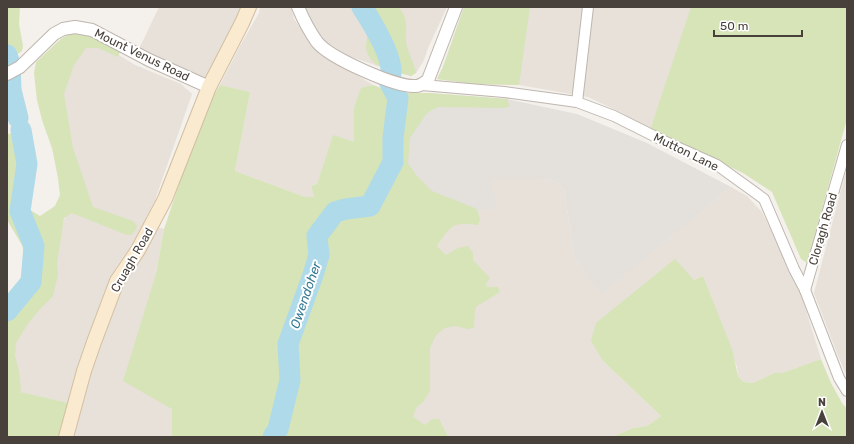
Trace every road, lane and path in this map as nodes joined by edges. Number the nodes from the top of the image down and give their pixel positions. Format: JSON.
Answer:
{"nodes":[{"id":1,"x":249,"y":7,"type":"edge"},
{"id":2,"x":298,"y":7,"type":"edge"},
{"id":3,"x":456,"y":7,"type":"edge"},
{"id":4,"x":588,"y":7,"type":"edge"},
{"id":5,"x":7,"y":74,"type":"edge"},
{"id":6,"x":422,"y":85,"type":"junction"},
{"id":7,"x":209,"y":87,"type":"junction"},
{"id":8,"x":576,"y":102,"type":"junction"},
{"id":9,"x":847,"y":145,"type":"edge"},
{"id":10,"x":805,"y":290,"type":"junction"},
{"id":11,"x":847,"y":391,"type":"edge"},
{"id":12,"x":66,"y":437,"type":"edge"}],
"edges":[{"from":1,"to":7,"type":"main road","name":"Cruagh Road"},
{"from":2,"to":6,"type":"street"},
{"from":3,"to":6,"type":"street"},
{"from":4,"to":8,"type":"street"},
{"from":5,"to":7,"type":"street","name":"Mount Venus Road"},
{"from":6,"to":8,"type":"street","name":"Mutton Lane"},
{"from":7,"to":12,"type":"main road","name":"Cruagh Road"},
{"from":8,"to":10,"type":"street","name":"Mutton Lane"},
{"from":9,"to":10,"type":"street","name":"Cloragh Road"},
{"from":10,"to":11,"type":"street","name":"Mutton Lane"}]}
